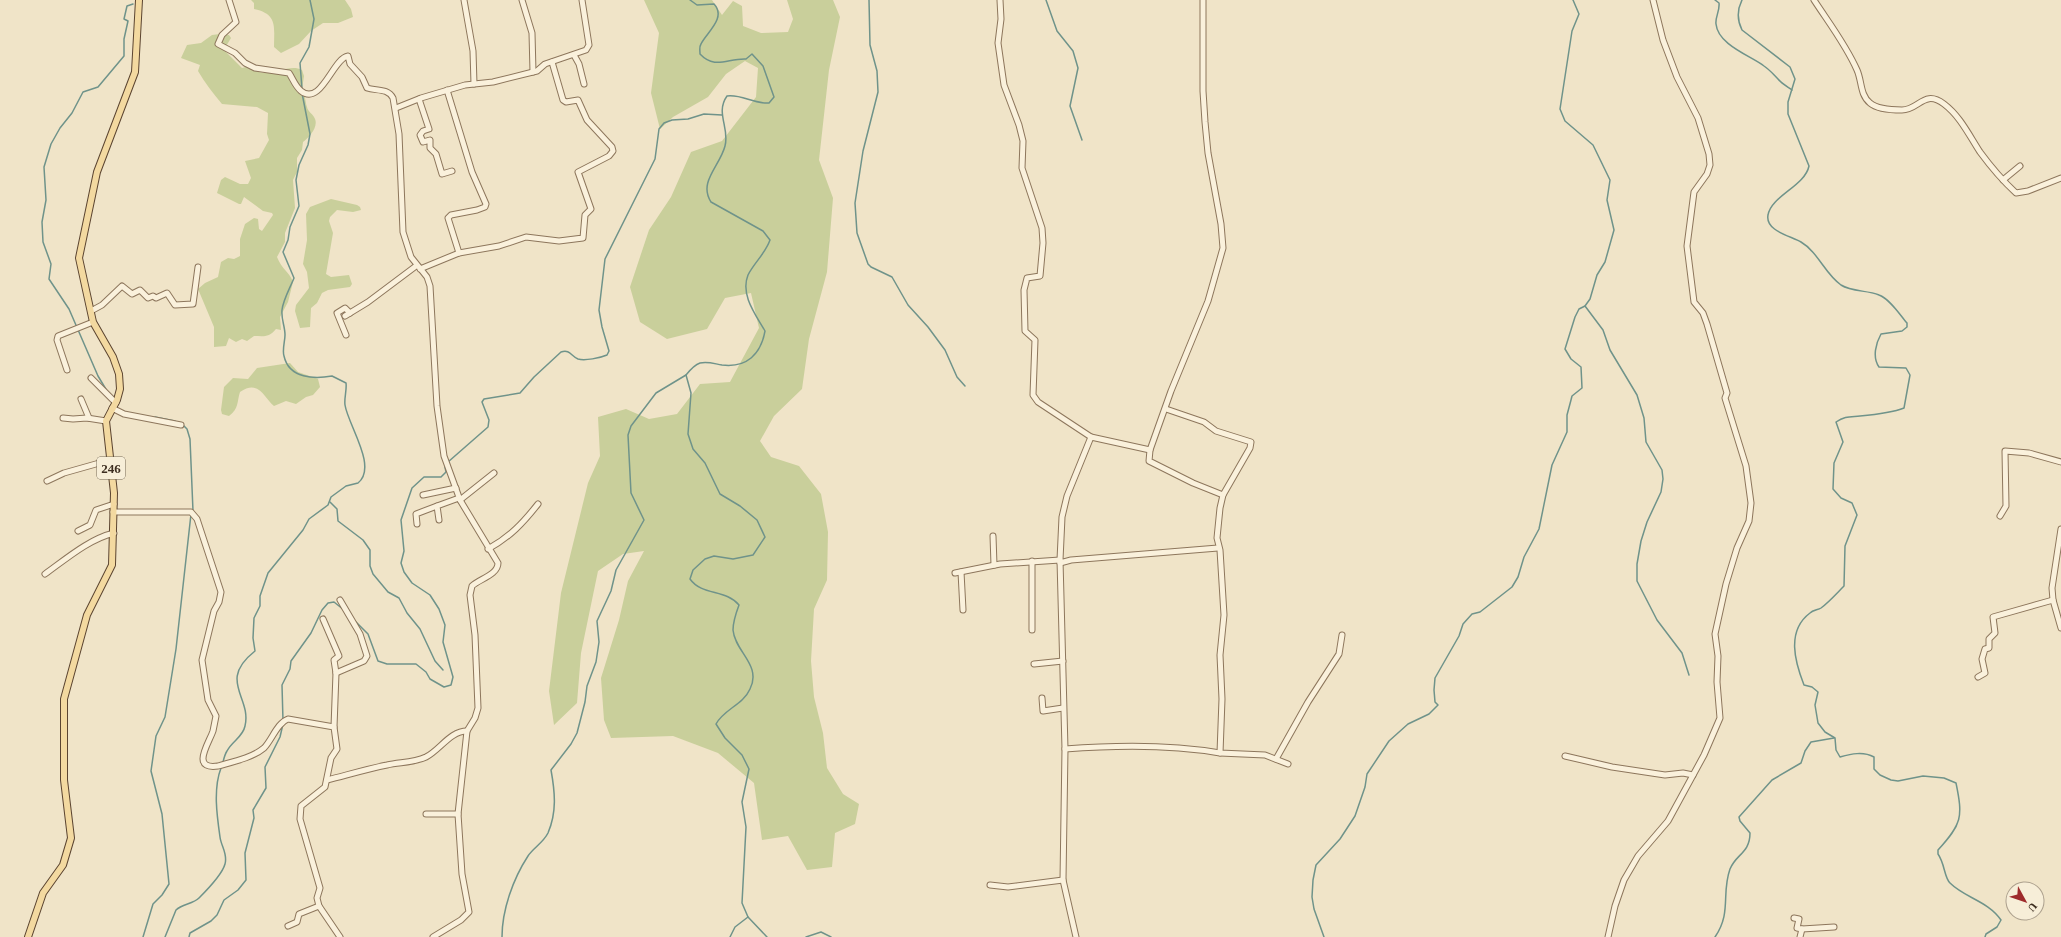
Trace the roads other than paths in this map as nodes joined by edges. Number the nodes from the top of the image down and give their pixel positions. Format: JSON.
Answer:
{"nodes":[{"id":1,"x":139,"y":0,"type":"edge"},
{"id":2,"x":229,"y":0,"type":"edge"},
{"id":3,"x":464,"y":0,"type":"edge"},
{"id":4,"x":522,"y":0,"type":"edge"},
{"id":5,"x":582,"y":0,"type":"edge"},
{"id":6,"x":1000,"y":0,"type":"edge"},
{"id":7,"x":1203,"y":0,"type":"edge"},
{"id":8,"x":1653,"y":0,"type":"edge"},
{"id":9,"x":1814,"y":0,"type":"edge"},
{"id":10,"x":574,"y":55,"type":"junction"},
{"id":11,"x":552,"y":62,"type":"junction"},
{"id":12,"x":533,"y":72,"type":"junction"},
{"id":13,"x":474,"y":84,"type":"junction"},
{"id":14,"x":584,"y":84,"type":"dead end"},
{"id":15,"x":448,"y":90,"type":"junction"},
{"id":16,"x":419,"y":99,"type":"junction"},
{"id":17,"x":396,"y":108,"type":"junction"},
{"id":18,"x":2020,"y":166,"type":"dead end"},
{"id":19,"x":452,"y":171,"type":"dead end"},
{"id":20,"x":2061,"y":178,"type":"edge"},
{"id":21,"x":2003,"y":180,"type":"junction"},
{"id":22,"x":459,"y":253,"type":"junction"},
{"id":23,"x":198,"y":267,"type":"dead end"},
{"id":24,"x":418,"y":267,"type":"junction"},
{"id":25,"x":91,"y":311,"type":"junction"},
{"id":26,"x":93,"y":322,"type":"junction"},
{"id":27,"x":346,"y":335,"type":"dead end"},
{"id":28,"x":67,"y":370,"type":"dead end"},
{"id":29,"x":91,"y":378,"type":"dead end"},
{"id":30,"x":81,"y":399,"type":"dead end"},
{"id":31,"x":114,"y":406,"type":"junction"},
{"id":32,"x":1166,"y":409,"type":"junction"},
{"id":33,"x":63,"y":418,"type":"dead end"},
{"id":34,"x":89,"y":418,"type":"junction"},
{"id":35,"x":106,"y":421,"type":"junction"},
{"id":36,"x":181,"y":424,"type":"dead end"},
{"id":37,"x":1091,"y":437,"type":"junction"},
{"id":38,"x":1150,"y":450,"type":"junction"},
{"id":39,"x":110,"y":460,"type":"junction"},
{"id":40,"x":2061,"y":462,"type":"edge"},
{"id":41,"x":494,"y":473,"type":"dead end"},
{"id":42,"x":47,"y":481,"type":"dead end"},
{"id":43,"x":456,"y":488,"type":"junction"},
{"id":44,"x":423,"y":495,"type":"dead end"},
{"id":45,"x":1223,"y":495,"type":"junction"},
{"id":46,"x":459,"y":499,"type":"junction"},
{"id":47,"x":114,"y":504,"type":"junction"},
{"id":48,"x":538,"y":504,"type":"dead end"},
{"id":49,"x":436,"y":506,"type":"junction"},
{"id":50,"x":113,"y":512,"type":"junction"},
{"id":51,"x":2000,"y":516,"type":"dead end"},
{"id":52,"x":439,"y":520,"type":"dead end"},
{"id":53,"x":417,"y":524,"type":"dead end"},
{"id":54,"x":2061,"y":529,"type":"edge"},
{"id":55,"x":78,"y":530,"type":"dead end"},
{"id":56,"x":114,"y":533,"type":"junction"},
{"id":57,"x":993,"y":536,"type":"dead end"},
{"id":58,"x":488,"y":548,"type":"junction"},
{"id":59,"x":1218,"y":548,"type":"junction"},
{"id":60,"x":1032,"y":561,"type":"junction"},
{"id":61,"x":1060,"y":562,"type":"junction"},
{"id":62,"x":994,"y":566,"type":"junction"},
{"id":63,"x":45,"y":574,"type":"dead end"},
{"id":64,"x":340,"y":600,"type":"dead end"},
{"id":65,"x":2053,"y":600,"type":"junction"},
{"id":66,"x":963,"y":610,"type":"dead end"},
{"id":67,"x":323,"y":619,"type":"dead end"},
{"id":68,"x":2061,"y":628,"type":"edge"},
{"id":69,"x":1032,"y":630,"type":"dead end"},
{"id":70,"x":1342,"y":636,"type":"dead end"},
{"id":71,"x":1064,"y":661,"type":"junction"},
{"id":72,"x":1034,"y":664,"type":"dead end"},
{"id":73,"x":336,"y":673,"type":"junction"},
{"id":74,"x":1978,"y":677,"type":"dead end"},
{"id":75,"x":1042,"y":698,"type":"dead end"},
{"id":76,"x":1063,"y":708,"type":"junction"},
{"id":77,"x":334,"y":727,"type":"junction"},
{"id":78,"x":467,"y":731,"type":"junction"},
{"id":79,"x":1065,"y":749,"type":"junction"},
{"id":80,"x":1220,"y":753,"type":"junction"},
{"id":81,"x":1565,"y":756,"type":"dead end"},
{"id":82,"x":1276,"y":759,"type":"junction"},
{"id":83,"x":1288,"y":764,"type":"dead end"},
{"id":84,"x":1693,"y":775,"type":"junction"},
{"id":85,"x":327,"y":780,"type":"junction"},
{"id":86,"x":426,"y":814,"type":"dead end"},
{"id":87,"x":458,"y":814,"type":"junction"},
{"id":88,"x":1063,"y":880,"type":"junction"},
{"id":89,"x":990,"y":885,"type":"dead end"},
{"id":90,"x":319,"y":906,"type":"junction"},
{"id":91,"x":1794,"y":918,"type":"dead end"},
{"id":92,"x":288,"y":926,"type":"dead end"},
{"id":93,"x":1834,"y":927,"type":"dead end"},
{"id":94,"x":1802,"y":929,"type":"junction"},
{"id":95,"x":28,"y":937,"type":"edge"},
{"id":96,"x":340,"y":937,"type":"edge"},
{"id":97,"x":433,"y":937,"type":"edge"},
{"id":98,"x":1076,"y":937,"type":"edge"},
{"id":99,"x":1608,"y":937,"type":"edge"},
{"id":100,"x":1800,"y":937,"type":"edge"}],
"edges":[{"from":1,"to":25,"type":"main road"},
{"from":2,"to":17,"type":"street"},
{"from":3,"to":13,"type":"street"},
{"from":4,"to":12,"type":"street"},
{"from":5,"to":10,"type":"street"},
{"from":6,"to":37,"type":"street"},
{"from":7,"to":32,"type":"street"},
{"from":8,"to":84,"type":"street"},
{"from":9,"to":21,"type":"street"},
{"from":10,"to":11,"type":"street"},
{"from":10,"to":14,"type":"street"},
{"from":11,"to":12,"type":"street"},
{"from":11,"to":22,"type":"street"},
{"from":12,"to":13,"type":"street"},
{"from":13,"to":15,"type":"street"},
{"from":15,"to":16,"type":"street"},
{"from":15,"to":22,"type":"street"},
{"from":16,"to":17,"type":"street"},
{"from":16,"to":19,"type":"street"},
{"from":17,"to":24,"type":"street"},
{"from":18,"to":21,"type":"street"},
{"from":20,"to":21,"type":"street"},
{"from":22,"to":24,"type":"street"},
{"from":23,"to":25,"type":"street"},
{"from":24,"to":27,"type":"street"},
{"from":24,"to":43,"type":"street"},
{"from":25,"to":26,"type":"main road"},
{"from":26,"to":28,"type":"street"},
{"from":26,"to":31,"type":"main road"},
{"from":29,"to":31,"type":"street"},
{"from":30,"to":34,"type":"street"},
{"from":31,"to":35,"type":"main road"},
{"from":31,"to":36,"type":"street"},
{"from":32,"to":38,"type":"street"},
{"from":32,"to":45,"type":"street"},
{"from":33,"to":34,"type":"street"},
{"from":34,"to":35,"type":"street"},
{"from":35,"to":39,"type":"main road","number":"246"},
{"from":37,"to":38,"type":"street"},
{"from":37,"to":61,"type":"street"},
{"from":38,"to":45,"type":"street"},
{"from":39,"to":42,"type":"street"},
{"from":39,"to":47,"type":"main road","number":"246"},
{"from":40,"to":51,"type":"street"},
{"from":41,"to":46,"type":"street"},
{"from":43,"to":44,"type":"street"},
{"from":43,"to":46,"type":"street"},
{"from":45,"to":59,"type":"street"},
{"from":46,"to":49,"type":"street"},
{"from":46,"to":58,"type":"street"},
{"from":47,"to":50,"type":"main road","number":"246"},
{"from":47,"to":55,"type":"street"},
{"from":48,"to":58,"type":"street"},
{"from":49,"to":52,"type":"street"},
{"from":49,"to":53,"type":"street"},
{"from":50,"to":56,"type":"main road","number":"246"},
{"from":50,"to":77,"type":"street"},
{"from":54,"to":65,"type":"street"},
{"from":56,"to":63,"type":"street"},
{"from":56,"to":95,"type":"main road","number":"246"},
{"from":57,"to":62,"type":"street"},
{"from":58,"to":78,"type":"street"},
{"from":59,"to":61,"type":"street"},
{"from":59,"to":80,"type":"street"},
{"from":60,"to":61,"type":"street"},
{"from":60,"to":62,"type":"street"},
{"from":60,"to":69,"type":"street"},
{"from":61,"to":71,"type":"street"},
{"from":62,"to":66,"type":"street"},
{"from":64,"to":73,"type":"street"},
{"from":65,"to":68,"type":"street"},
{"from":65,"to":74,"type":"street"},
{"from":67,"to":73,"type":"street"},
{"from":70,"to":82,"type":"street"},
{"from":71,"to":72,"type":"street"},
{"from":71,"to":76,"type":"street"},
{"from":73,"to":77,"type":"street"},
{"from":75,"to":76,"type":"street"},
{"from":76,"to":79,"type":"street"},
{"from":77,"to":85,"type":"street"},
{"from":78,"to":85,"type":"street"},
{"from":78,"to":87,"type":"street"},
{"from":79,"to":80,"type":"street"},
{"from":79,"to":88,"type":"street"},
{"from":80,"to":82,"type":"street"},
{"from":81,"to":84,"type":"street"},
{"from":82,"to":83,"type":"street"},
{"from":84,"to":99,"type":"street"},
{"from":85,"to":90,"type":"street"},
{"from":86,"to":87,"type":"street"},
{"from":87,"to":97,"type":"street"},
{"from":88,"to":89,"type":"street"},
{"from":88,"to":98,"type":"street"},
{"from":90,"to":92,"type":"street"},
{"from":90,"to":96,"type":"street"},
{"from":91,"to":94,"type":"street"},
{"from":93,"to":94,"type":"street"},
{"from":94,"to":100,"type":"street"}]}
